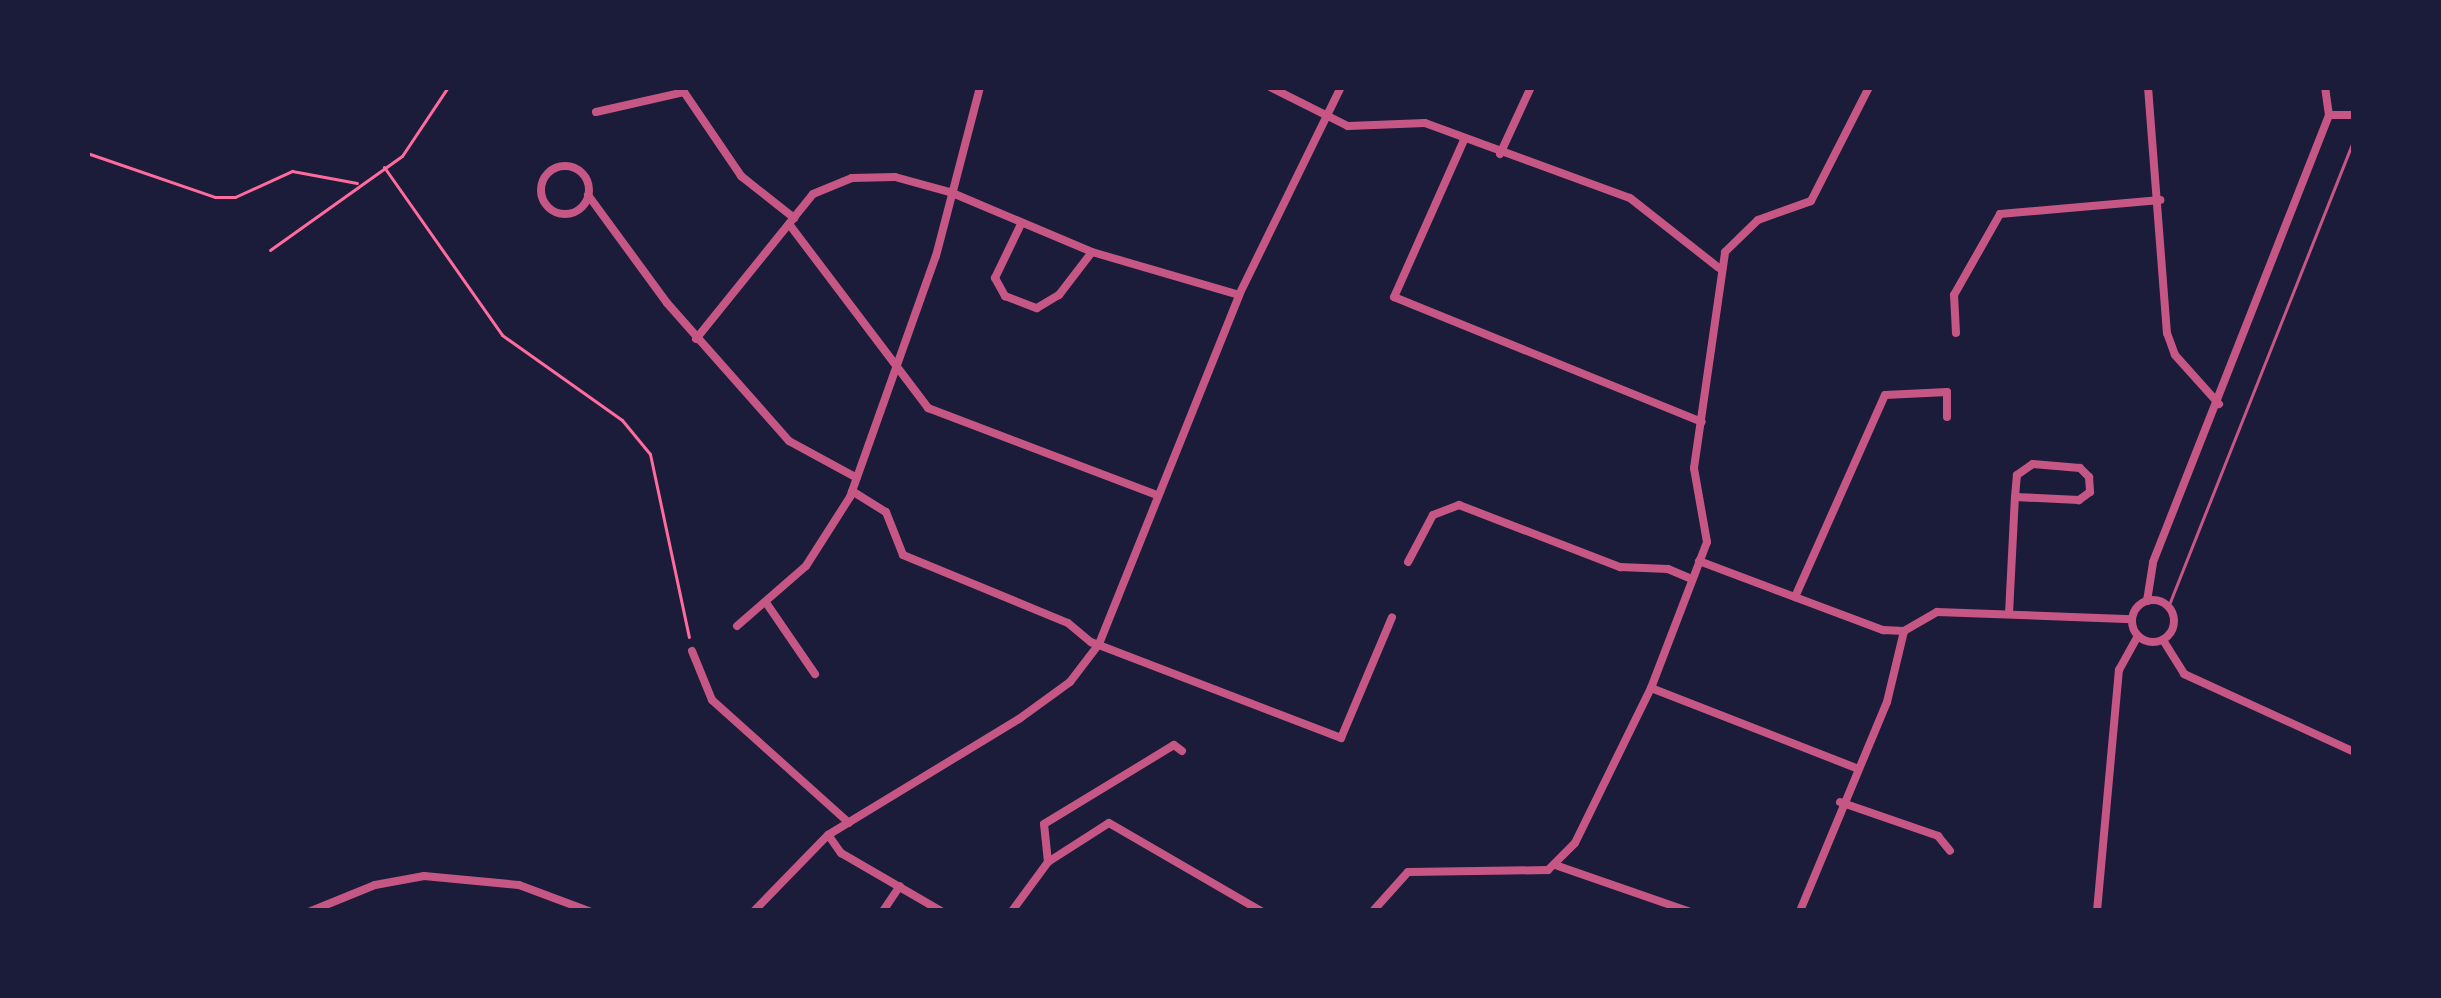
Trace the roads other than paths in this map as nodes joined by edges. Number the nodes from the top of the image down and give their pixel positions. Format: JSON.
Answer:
{"nodes":[{"id":1,"x":980,"y":87,"type":"edge"},
{"id":2,"x":1270,"y":87,"type":"edge"},
{"id":3,"x":1341,"y":87,"type":"edge"},
{"id":4,"x":1531,"y":87,"type":"edge"},
{"id":5,"x":1869,"y":87,"type":"edge"},
{"id":6,"x":2149,"y":87,"type":"edge"},
{"id":7,"x":2325,"y":87,"type":"edge"},
{"id":8,"x":596,"y":112,"type":"dead end"},
{"id":9,"x":2329,"y":115,"type":"junction"},
{"id":10,"x":2354,"y":115,"type":"edge"},
{"id":11,"x":1325,"y":116,"type":"junction"},
{"id":12,"x":2354,"y":139,"type":"edge"},
{"id":13,"x":1464,"y":140,"type":"junction"},
{"id":14,"x":1500,"y":154,"type":"junction"},
{"id":15,"x":950,"y":192,"type":"junction"},
{"id":16,"x":588,"y":195,"type":"junction"},
{"id":17,"x":2160,"y":200,"type":"junction"},
{"id":18,"x":792,"y":221,"type":"junction"},
{"id":19,"x":1021,"y":224,"type":"junction"},
{"id":20,"x":1092,"y":252,"type":"junction"},
{"id":21,"x":1719,"y":268,"type":"junction"},
{"id":22,"x":1239,"y":295,"type":"junction"},
{"id":23,"x":1956,"y":333,"type":"dead end"},
{"id":24,"x":696,"y":340,"type":"junction"},
{"id":25,"x":896,"y":368,"type":"junction"},
{"id":26,"x":2219,"y":404,"type":"junction"},
{"id":27,"x":1947,"y":417,"type":"dead end"},
{"id":28,"x":1702,"y":422,"type":"junction"},
{"id":29,"x":856,"y":478,"type":"junction"},
{"id":30,"x":852,"y":491,"type":"junction"},
{"id":31,"x":1154,"y":494,"type":"junction"},
{"id":32,"x":2015,"y":496,"type":"junction"},
{"id":33,"x":1699,"y":561,"type":"junction"},
{"id":34,"x":1408,"y":562,"type":"dead end"},
{"id":35,"x":1691,"y":579,"type":"junction"},
{"id":36,"x":1795,"y":597,"type":"junction"},
{"id":37,"x":2147,"y":601,"type":"junction"},
{"id":38,"x":767,"y":604,"type":"junction"},
{"id":39,"x":2168,"y":607,"type":"junction"},
{"id":40,"x":2009,"y":614,"type":"junction"},
{"id":41,"x":1392,"y":617,"type":"dead end"},
{"id":42,"x":2132,"y":619,"type":"junction"},
{"id":43,"x":737,"y":626,"type":"dead end"},
{"id":44,"x":1904,"y":631,"type":"junction"},
{"id":45,"x":2138,"y":636,"type":"junction"},
{"id":46,"x":2163,"y":640,"type":"junction"},
{"id":47,"x":1099,"y":644,"type":"junction"},
{"id":48,"x":692,"y":651,"type":"road end"},
{"id":49,"x":814,"y":674,"type":"dead end"},
{"id":50,"x":1651,"y":688,"type":"junction"},
{"id":51,"x":1182,"y":752,"type":"dead end"},
{"id":52,"x":2354,"y":752,"type":"edge"},
{"id":53,"x":1856,"y":768,"type":"junction"},
{"id":54,"x":1840,"y":802,"type":"junction"},
{"id":55,"x":849,"y":823,"type":"junction"},
{"id":56,"x":829,"y":835,"type":"junction"},
{"id":57,"x":1950,"y":851,"type":"dead end"},
{"id":58,"x":1048,"y":862,"type":"junction"},
{"id":59,"x":1558,"y":866,"type":"junction"},
{"id":60,"x":900,"y":886,"type":"junction"},
{"id":61,"x":324,"y":907,"type":"edge"},
{"id":62,"x":311,"y":911,"type":"edge"},
{"id":63,"x":589,"y":911,"type":"edge"},
{"id":64,"x":754,"y":911,"type":"edge"},
{"id":65,"x":884,"y":911,"type":"edge"},
{"id":66,"x":941,"y":911,"type":"edge"},
{"id":67,"x":1012,"y":911,"type":"edge"},
{"id":68,"x":1262,"y":911,"type":"edge"},
{"id":69,"x":1373,"y":911,"type":"edge"},
{"id":70,"x":1688,"y":911,"type":"edge"},
{"id":71,"x":1800,"y":911,"type":"edge"},
{"id":72,"x":2098,"y":911,"type":"edge"}],
"edges":[{"from":1,"to":15,"type":"street"},
{"from":2,"to":11,"type":"street"},
{"from":3,"to":11,"type":"street"},
{"from":4,"to":14,"type":"street"},
{"from":5,"to":21,"type":"street"},
{"from":6,"to":17,"type":"street"},
{"from":7,"to":9,"type":"street"},
{"from":8,"to":18,"type":"street"},
{"from":9,"to":10,"type":"street"},
{"from":9,"to":26,"type":"street"},
{"from":11,"to":13,"type":"street"},
{"from":11,"to":22,"type":"street"},
{"from":12,"to":39,"type":"lane"},
{"from":13,"to":14,"type":"street"},
{"from":13,"to":28,"type":"street"},
{"from":14,"to":21,"type":"street"},
{"from":15,"to":18,"type":"street"},
{"from":15,"to":19,"type":"street"},
{"from":15,"to":25,"type":"street"},
{"from":16,"to":16,"type":"street"},
{"from":16,"to":24,"type":"street"},
{"from":17,"to":23,"type":"street"},
{"from":17,"to":26,"type":"street"},
{"from":18,"to":24,"type":"street"},
{"from":18,"to":25,"type":"street"},
{"from":19,"to":20,"type":"street"},
{"from":19,"to":20,"type":"street"},
{"from":20,"to":22,"type":"street"},
{"from":21,"to":28,"type":"street"},
{"from":22,"to":31,"type":"street"},
{"from":24,"to":29,"type":"street"},
{"from":25,"to":29,"type":"street"},
{"from":25,"to":31,"type":"street"},
{"from":26,"to":37,"type":"street"},
{"from":27,"to":36,"type":"street"},
{"from":28,"to":33,"type":"street"},
{"from":29,"to":30,"type":"street"},
{"from":30,"to":38,"type":"street"},
{"from":30,"to":47,"type":"street"},
{"from":31,"to":47,"type":"street"},
{"from":32,"to":32,"type":"street"},
{"from":32,"to":40,"type":"street"},
{"from":33,"to":35,"type":"street"},
{"from":33,"to":36,"type":"street"},
{"from":34,"to":35,"type":"street"},
{"from":35,"to":50,"type":"street"},
{"from":36,"to":44,"type":"street"},
{"from":37,"to":39,"type":"street"},
{"from":37,"to":42,"type":"street"},
{"from":38,"to":43,"type":"street"},
{"from":38,"to":49,"type":"street"},
{"from":39,"to":46,"type":"street"},
{"from":40,"to":42,"type":"street"},
{"from":40,"to":44,"type":"street"},
{"from":41,"to":47,"type":"street"},
{"from":42,"to":45,"type":"street"},
{"from":44,"to":53,"type":"street"},
{"from":45,"to":46,"type":"street"},
{"from":45,"to":72,"type":"street"},
{"from":46,"to":52,"type":"street"},
{"from":47,"to":55,"type":"street"},
{"from":48,"to":55,"type":"street"},
{"from":50,"to":53,"type":"street"},
{"from":50,"to":59,"type":"street"},
{"from":51,"to":58,"type":"street"},
{"from":53,"to":54,"type":"street"},
{"from":54,"to":57,"type":"street"},
{"from":54,"to":71,"type":"street"},
{"from":55,"to":56,"type":"street"},
{"from":56,"to":60,"type":"street"},
{"from":56,"to":64,"type":"street"},
{"from":58,"to":67,"type":"street"},
{"from":58,"to":68,"type":"street"},
{"from":59,"to":69,"type":"street"},
{"from":59,"to":70,"type":"street"},
{"from":60,"to":65,"type":"street"},
{"from":60,"to":66,"type":"street"},
{"from":61,"to":62,"type":"street"},
{"from":61,"to":63,"type":"street"}]}
